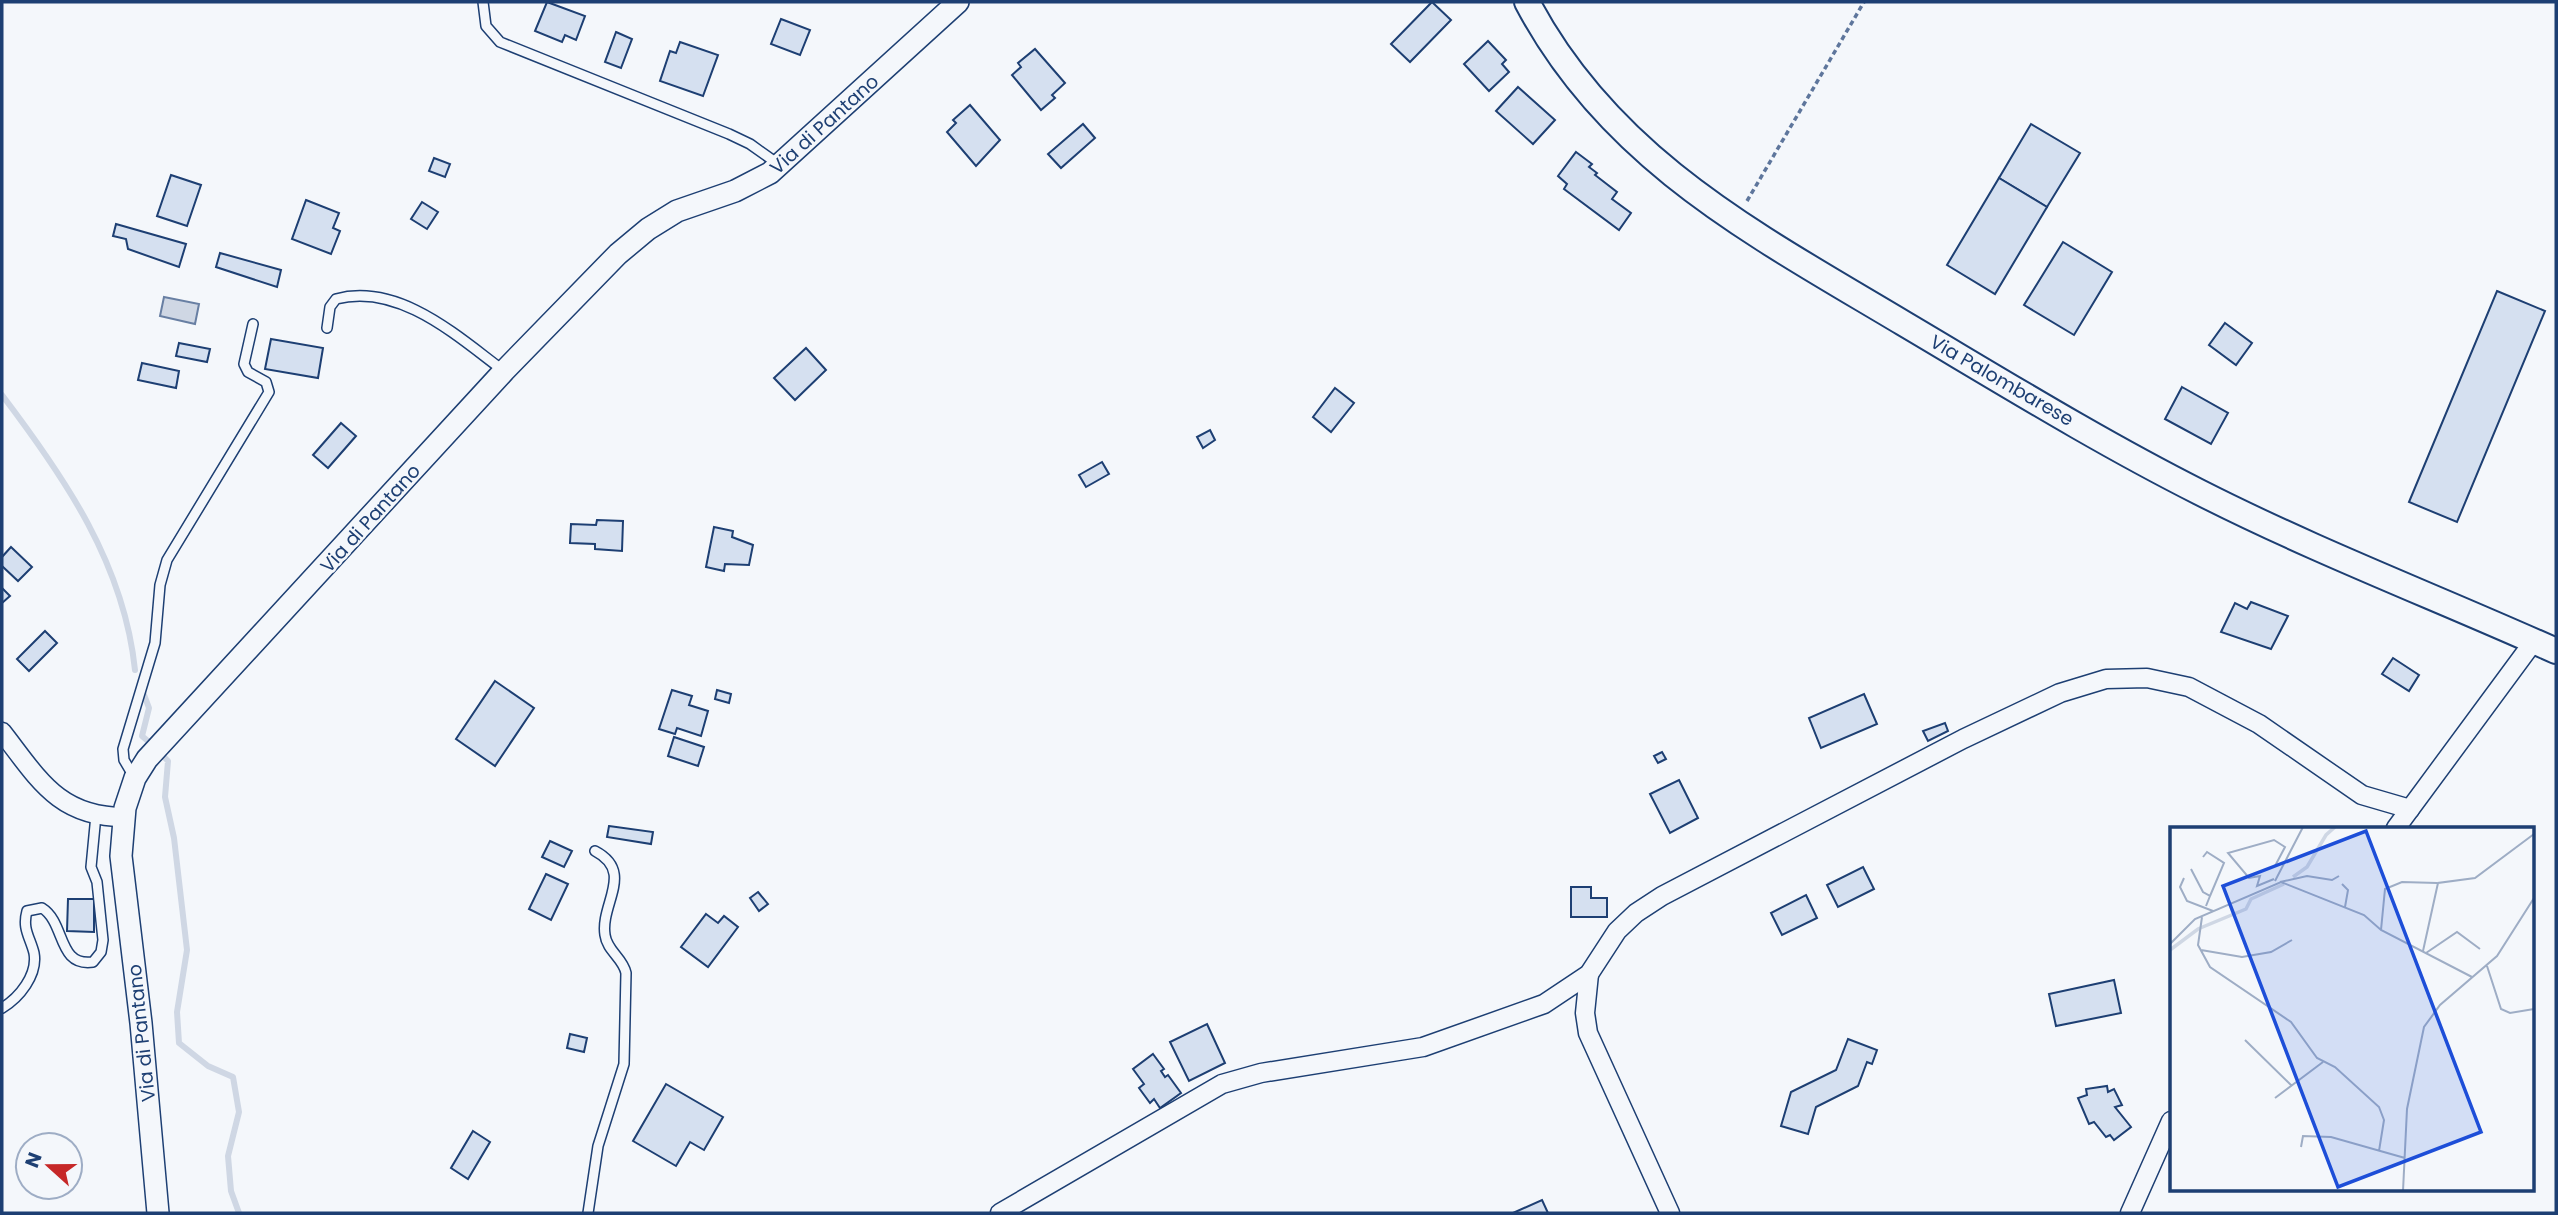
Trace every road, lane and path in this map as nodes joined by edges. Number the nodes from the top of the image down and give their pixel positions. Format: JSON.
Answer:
{"nodes":[{"id":1,"x":483,"y":2,"type":"edge"},
{"id":2,"x":958,"y":2,"type":"edge"},
{"id":3,"x":1527,"y":2,"type":"edge"},
{"id":4,"x":1864,"y":2,"type":"edge"},
{"id":5,"x":779,"y":165,"type":"junction"},
{"id":6,"x":1736,"y":221,"type":"junction"},
{"id":7,"x":253,"y":324,"type":"dead end"},
{"id":8,"x":327,"y":328,"type":"dead end"},
{"id":9,"x":504,"y":370,"type":"junction"},
{"id":10,"x":2545,"y":646,"type":"edge"},
{"id":11,"x":2,"y":732,"type":"edge"},
{"id":12,"x":135,"y":778,"type":"junction"},
{"id":13,"x":2410,"y":809,"type":"junction"},
{"id":14,"x":96,"y":815,"type":"junction"},
{"id":15,"x":124,"y":817,"type":"junction"},
{"id":16,"x":2397,"y":827,"type":"edge"},
{"id":17,"x":595,"y":851,"type":"dead end"},
{"id":18,"x":1589,"y":974,"type":"junction"},
{"id":19,"x":2,"y":1008,"type":"edge"},
{"id":20,"x":2170,"y":1123,"type":"edge"},
{"id":21,"x":158,"y":1213,"type":"edge"},
{"id":22,"x":588,"y":1213,"type":"edge"},
{"id":23,"x":1000,"y":1213,"type":"edge"},
{"id":24,"x":1670,"y":1213,"type":"edge"},
{"id":25,"x":2130,"y":1213,"type":"edge"}],
"edges":[{"from":1,"to":5,"type":"lane"},
{"from":2,"to":5,"type":"street","name":"Via di Pantano"},
{"from":3,"to":6,"type":"main road","name":"Via Palombarese"},
{"from":4,"to":6,"type":"path"},
{"from":5,"to":9,"type":"street","name":"Via di Pantano"},
{"from":6,"to":10,"type":"main road","name":"Via Palombarese"},
{"from":7,"to":12,"type":"lane"},
{"from":8,"to":9,"type":"lane"},
{"from":9,"to":12,"type":"street","name":"Via di Pantano"},
{"from":10,"to":13,"type":"street"},
{"from":11,"to":14,"type":"street"},
{"from":12,"to":15,"type":"street","name":"Via di Pantano"},
{"from":13,"to":16,"type":"street"},
{"from":13,"to":18,"type":"street"},
{"from":14,"to":15,"type":"street"},
{"from":14,"to":19,"type":"lane"},
{"from":15,"to":21,"type":"street","name":"Via di Pantano"},
{"from":17,"to":22,"type":"lane"},
{"from":18,"to":23,"type":"street"},
{"from":18,"to":24,"type":"street"},
{"from":20,"to":25,"type":"street"}]}
